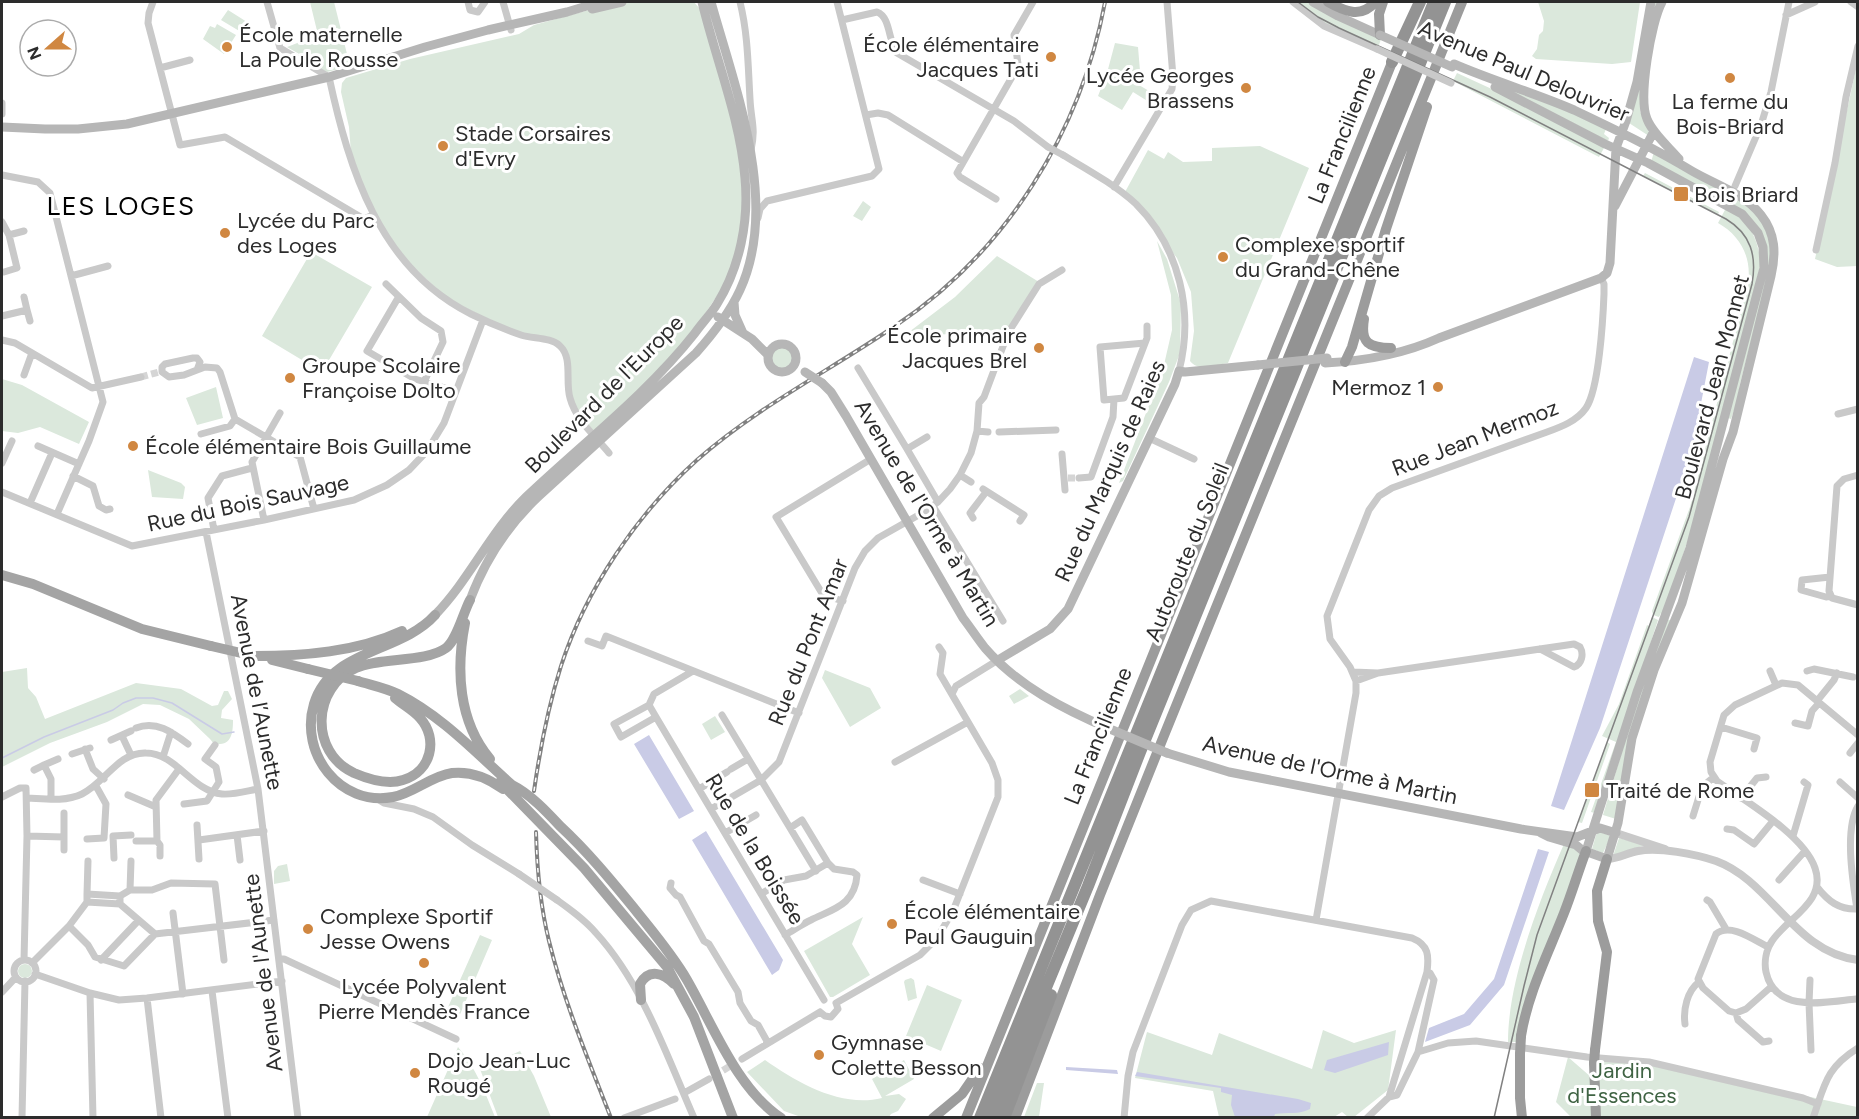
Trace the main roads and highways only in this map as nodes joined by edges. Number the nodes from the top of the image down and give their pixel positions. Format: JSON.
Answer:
{"nodes":[{"id":1,"x":600,"y":2,"type":"edge"},
{"id":2,"x":622,"y":2,"type":"edge"},
{"id":3,"x":694,"y":2,"type":"edge"},
{"id":4,"x":702,"y":2,"type":"edge"},
{"id":5,"x":711,"y":2,"type":"edge"},
{"id":6,"x":1313,"y":2,"type":"edge"},
{"id":7,"x":1321,"y":2,"type":"edge"},
{"id":8,"x":1328,"y":2,"type":"edge"},
{"id":9,"x":1375,"y":2,"type":"edge"},
{"id":10,"x":1383,"y":2,"type":"edge"},
{"id":11,"x":1414,"y":2,"type":"edge"},
{"id":12,"x":1420,"y":2,"type":"edge"},
{"id":13,"x":1434,"y":2,"type":"edge"},
{"id":14,"x":1445,"y":2,"type":"edge"},
{"id":15,"x":1463,"y":2,"type":"edge"},
{"id":16,"x":1651,"y":2,"type":"edge"},
{"id":17,"x":1662,"y":2,"type":"edge"},
{"id":18,"x":708,"y":24,"type":"junction"},
{"id":19,"x":510,"y":28,"type":"junction"},
{"id":20,"x":1381,"y":32,"type":"junction"},
{"id":21,"x":1392,"y":62,"type":"junction"},
{"id":22,"x":1453,"y":66,"type":"junction"},
{"id":23,"x":2,"y":127,"type":"edge"},
{"id":24,"x":1654,"y":131,"type":"junction"},
{"id":25,"x":1622,"y":133,"type":"junction"},
{"id":26,"x":1647,"y":145,"type":"junction"},
{"id":27,"x":1616,"y":148,"type":"junction"},
{"id":28,"x":1639,"y":159,"type":"junction"},
{"id":29,"x":1682,"y":164,"type":"junction"},
{"id":30,"x":1613,"y":211,"type":"junction"},
{"id":31,"x":1370,"y":280,"type":"junction"},
{"id":32,"x":734,"y":301,"type":"junction"},
{"id":33,"x":711,"y":313,"type":"junction"},
{"id":34,"x":722,"y":320,"type":"junction"},
{"id":35,"x":744,"y":334,"type":"junction"},
{"id":36,"x":711,"y":336,"type":"junction"},
{"id":37,"x":1439,"y":338,"type":"junction"},
{"id":38,"x":776,"y":345,"type":"junction"},
{"id":39,"x":1391,"y":348,"type":"junction"},
{"id":40,"x":768,"y":355,"type":"junction"},
{"id":41,"x":1346,"y":359,"type":"junction"},
{"id":42,"x":794,"y":365,"type":"junction"},
{"id":43,"x":597,"y":439,"type":"junction"},
{"id":44,"x":2,"y":576,"type":"edge"},
{"id":45,"x":470,"y":600,"type":"junction"},
{"id":46,"x":435,"y":615,"type":"junction"},
{"id":47,"x":254,"y":656,"type":"junction"},
{"id":48,"x":998,"y":660,"type":"junction"},
{"id":49,"x":391,"y":693,"type":"junction"},
{"id":50,"x":515,"y":792,"type":"junction"},
{"id":51,"x":1593,"y":830,"type":"junction"},
{"id":52,"x":1541,"y":832,"type":"junction"},
{"id":53,"x":1616,"y":833,"type":"junction"},
{"id":54,"x":1586,"y":851,"type":"junction"},
{"id":55,"x":1607,"y":859,"type":"junction"},
{"id":56,"x":1088,"y":886,"type":"junction"},
{"id":57,"x":681,"y":990,"type":"junction"},
{"id":58,"x":641,"y":1000,"type":"road end"},
{"id":59,"x":1003,"y":1023,"type":"junction"},
{"id":60,"x":1596,"y":1116,"type":"edge"},
{"id":61,"x":733,"y":1118,"type":"edge"},
{"id":62,"x":781,"y":1118,"type":"edge"},
{"id":63,"x":933,"y":1118,"type":"edge"},
{"id":64,"x":966,"y":1118,"type":"edge"},
{"id":65,"x":980,"y":1118,"type":"edge"},
{"id":66,"x":992,"y":1118,"type":"edge"},
{"id":67,"x":1004,"y":1118,"type":"edge"},
{"id":68,"x":1015,"y":1118,"type":"edge"},
{"id":69,"x":1522,"y":1118,"type":"edge"}],
"edges":[{"from":1,"to":19,"type":"main road"},
{"from":2,"to":19,"type":"main road"},
{"from":3,"to":18,"type":"main road"},
{"from":4,"to":18,"type":"main road","name":"Boulevard de l'Europe"},
{"from":5,"to":32,"type":"main road","name":"Boulevard de l'Europe"},
{"from":6,"to":20,"type":"main road","name":"Avenue Paul Delouvrier"},
{"from":7,"to":20,"type":"main road","name":"Avenue Paul Delouvrier"},
{"from":8,"to":9,"type":"highway"},
{"from":10,"to":20,"type":"highway"},
{"from":11,"to":21,"type":"highway","name":"La Francilienne"},
{"from":12,"to":21,"type":"highway"},
{"from":13,"to":65,"type":"highway","name":"Autoroute du Soleil"},
{"from":14,"to":56,"type":"highway","name":"Autoroute du Soleil"},
{"from":15,"to":31,"type":"highway"},
{"from":15,"to":68,"type":"highway"},
{"from":16,"to":25,"type":"main road"},
{"from":17,"to":24,"type":"main road"},
{"from":18,"to":33,"type":"main road","name":"Boulevard de l'Europe"},
{"from":19,"to":23,"type":"main road"},
{"from":20,"to":22,"type":"main road","name":"Avenue Paul Delouvrier","bridge":true},
{"from":21,"to":59,"type":"highway","name":"La Francilienne"},
{"from":22,"to":25,"type":"main road","name":"Avenue Paul Delouvrier"},
{"from":22,"to":27,"type":"main road","name":"Avenue Paul Delouvrier"},
{"from":24,"to":26,"type":"main road"},
{"from":24,"to":29,"type":"main road"},
{"from":25,"to":26,"type":"main road","name":"Avenue Paul Delouvrier"},
{"from":25,"to":27,"type":"main road"},
{"from":26,"to":28,"type":"main road"},
{"from":26,"to":29,"type":"main road","name":"Avenue Paul Delouvrier"},
{"from":27,"to":28,"type":"main road","name":"Boulevard Jean Monnet"},
{"from":27,"to":30,"type":"main road"},
{"from":28,"to":30,"type":"main road"},
{"from":28,"to":51,"type":"main road","name":"Boulevard Jean Monnet"},
{"from":29,"to":53,"type":"main road","name":"Avenue Paul Delouvrier"},
{"from":30,"to":37,"type":"main road"},
{"from":31,"to":39,"type":"highway"},
{"from":31,"to":41,"type":"highway"},
{"from":32,"to":34,"type":"main road","name":"Boulevard de l'Europe"},
{"from":32,"to":35,"type":"main road"},
{"from":33,"to":34,"type":"main road"},
{"from":33,"to":43,"type":"main road","name":"Boulevard de l'Europe"},
{"from":34,"to":35,"type":"main road"},
{"from":34,"to":36,"type":"main road","name":"Boulevard de l'Europe"},
{"from":35,"to":36,"type":"main road"},
{"from":35,"to":38,"type":"main road"},
{"from":35,"to":40,"type":"main road"},
{"from":36,"to":43,"type":"main road","name":"Boulevard de l'Europe"},
{"from":37,"to":39,"type":"main road"},
{"from":37,"to":41,"type":"main road"},
{"from":38,"to":40,"type":"main road"},
{"from":38,"to":42,"type":"main road"},
{"from":39,"to":41,"type":"main road"},
{"from":40,"to":42,"type":"main road"},
{"from":41,"to":48,"type":"main road","name":"Rue du Marquis de Raies","bridge":true},
{"from":42,"to":48,"type":"main road","name":"Avenue de l'Orme à Martin","bridge":true},
{"from":43,"to":45,"type":"main road","name":"Boulevard de l'Europe"},
{"from":43,"to":46,"type":"main road","name":"Boulevard de l'Europe"},
{"from":44,"to":47,"type":"main road","bridge":true},
{"from":45,"to":49,"type":"main road"},
{"from":45,"to":50,"type":"main road"},
{"from":46,"to":47,"type":"main road"},
{"from":46,"to":50,"type":"main road"},
{"from":47,"to":49,"type":"main road","bridge":true},
{"from":48,"to":52,"type":"main road","name":"Avenue de l'Orme à Martin","bridge":true},
{"from":49,"to":50,"type":"main road"},
{"from":50,"to":57,"type":"main road"},
{"from":50,"to":62,"type":"main road"},
{"from":51,"to":52,"type":"main road","name":"Avenue de l'Orme à Martin"},
{"from":51,"to":53,"type":"main road","name":"Avenue de l'Orme à Martin"},
{"from":51,"to":54,"type":"main road","name":"Boulevard Jean Monnet"},
{"from":52,"to":54,"type":"main road","name":"Avenue de l'Orme à Martin"},
{"from":53,"to":55,"type":"main road","name":"Avenue Paul Delouvrier"},
{"from":54,"to":55,"type":"main road","name":"Avenue de l'Orme à Martin"},
{"from":54,"to":69,"type":"highway","bridge":true},
{"from":55,"to":60,"type":"highway","bridge":true},
{"from":56,"to":66,"type":"highway","name":"Autoroute du Soleil"},
{"from":56,"to":67,"type":"highway"},
{"from":57,"to":58,"type":"main road"},
{"from":57,"to":61,"type":"main road"},
{"from":59,"to":63,"type":"highway"},
{"from":59,"to":64,"type":"highway","name":"La Francilienne"}]}
